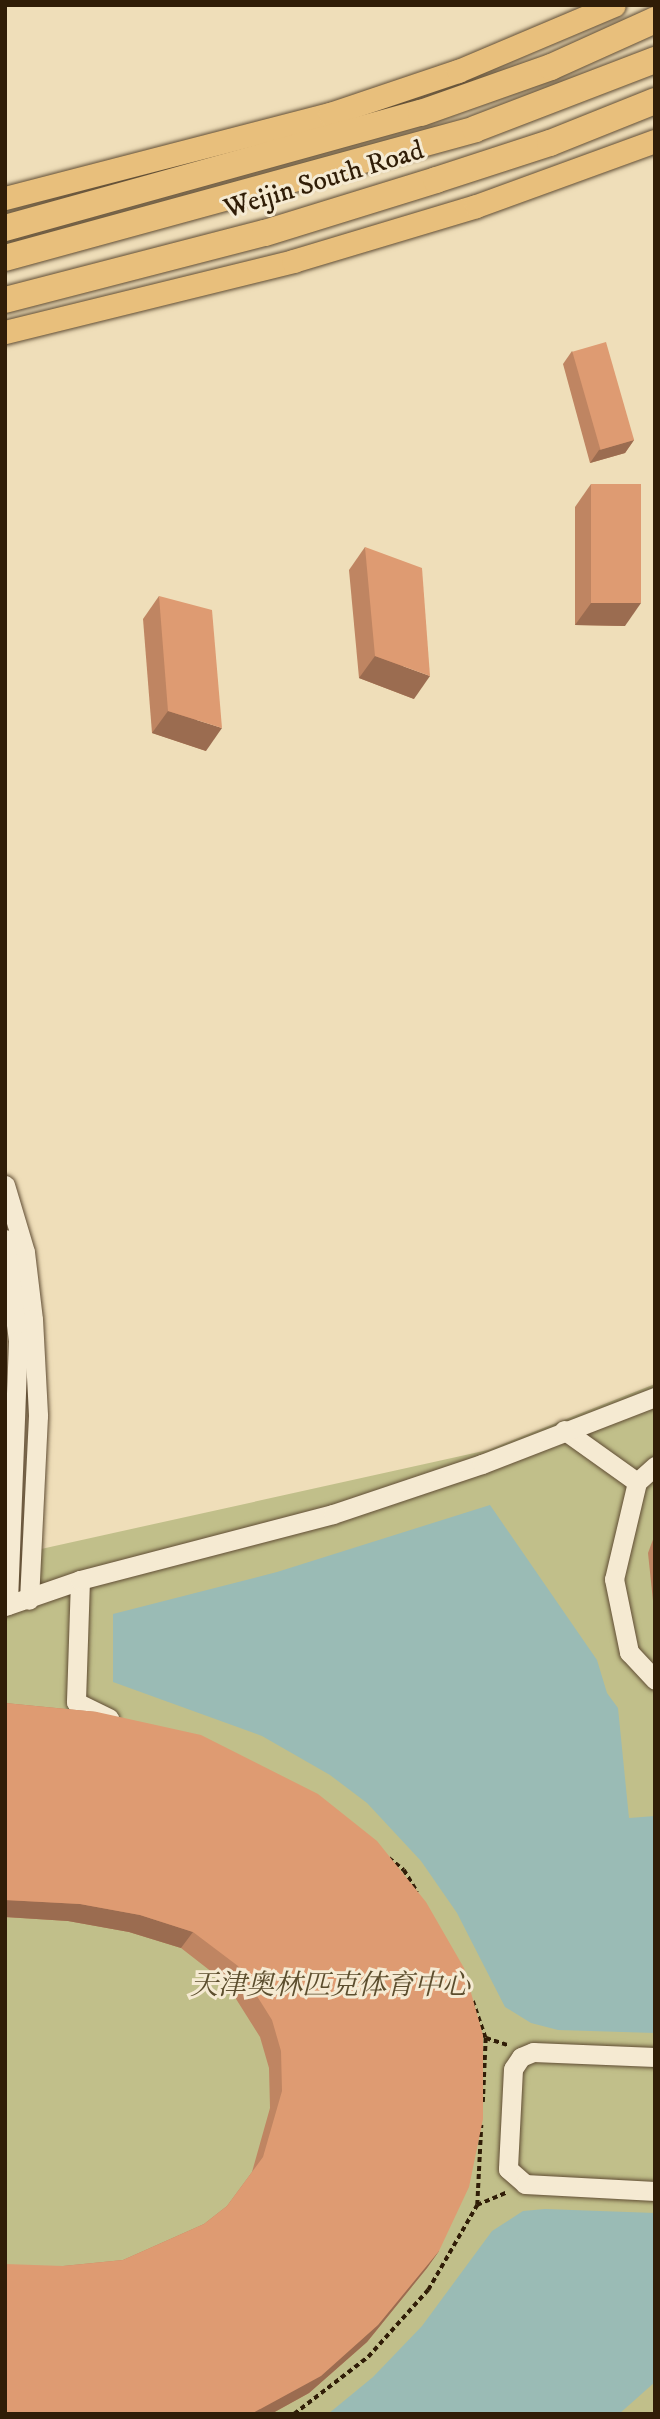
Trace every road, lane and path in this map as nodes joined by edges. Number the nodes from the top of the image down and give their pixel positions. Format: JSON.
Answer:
{"nodes":[{"id":1,"x":614,"y":5,"type":"edge"},
{"id":2,"x":655,"y":20,"type":"edge"},
{"id":3,"x":655,"y":60,"type":"edge"},
{"id":4,"x":655,"y":101,"type":"edge"},
{"id":5,"x":655,"y":141,"type":"edge"},
{"id":6,"x":5,"y":198,"type":"edge"},
{"id":7,"x":5,"y":228,"type":"edge"},
{"id":8,"x":5,"y":258,"type":"edge"},
{"id":9,"x":5,"y":300,"type":"edge"},
{"id":10,"x":5,"y":332,"type":"edge"},
{"id":11,"x":5,"y":1185,"type":"edge"},
{"id":12,"x":5,"y":1239,"type":"edge"},
{"id":13,"x":655,"y":1397,"type":"edge"},
{"id":14,"x":564,"y":1430,"type":"junction"},
{"id":15,"x":655,"y":1466,"type":"edge"},
{"id":16,"x":637,"y":1482,"type":"junction"},
{"id":17,"x":80,"y":1580,"type":"junction"},
{"id":18,"x":29,"y":1600,"type":"junction"},
{"id":19,"x":6,"y":1605,"type":"edge"},
{"id":20,"x":655,"y":1680,"type":"edge"},
{"id":21,"x":109,"y":1718,"type":"edge"},
{"id":22,"x":383,"y":1853,"type":"edge"},
{"id":23,"x":418,"y":1893,"type":"edge"},
{"id":24,"x":468,"y":1988,"type":"edge"},
{"id":25,"x":655,"y":2057,"type":"edge"},
{"id":26,"x":482,"y":2108,"type":"edge"},
{"id":27,"x":482,"y":2122,"type":"edge"},
{"id":28,"x":525,"y":2184,"type":"junction"},
{"id":29,"x":655,"y":2191,"type":"edge"},
{"id":30,"x":477,"y":2206,"type":"junction"},
{"id":31,"x":294,"y":2414,"type":"edge"}],
"edges":[{"from":1,"to":6,"type":"main road"},
{"from":2,"to":7,"type":"highway"},
{"from":3,"to":8,"type":"highway","name":"Weijin South Road"},
{"from":4,"to":9,"type":"highway","name":"Weijin South Road"},
{"from":5,"to":10,"type":"main road"},
{"from":11,"to":18,"type":"street"},
{"from":12,"to":19,"type":"street"},
{"from":13,"to":14,"type":"street"},
{"from":14,"to":16,"type":"street"},
{"from":14,"to":17,"type":"street"},
{"from":15,"to":16,"type":"street"},
{"from":16,"to":20,"type":"street"},
{"from":17,"to":18,"type":"street"},
{"from":17,"to":21,"type":"street"},
{"from":18,"to":19,"type":"street"},
{"from":22,"to":23,"type":"path"},
{"from":24,"to":26,"type":"path"},
{"from":25,"to":28,"type":"street"},
{"from":27,"to":30,"type":"path"},
{"from":28,"to":29,"type":"street"},
{"from":28,"to":30,"type":"path"},
{"from":30,"to":31,"type":"path"}]}
